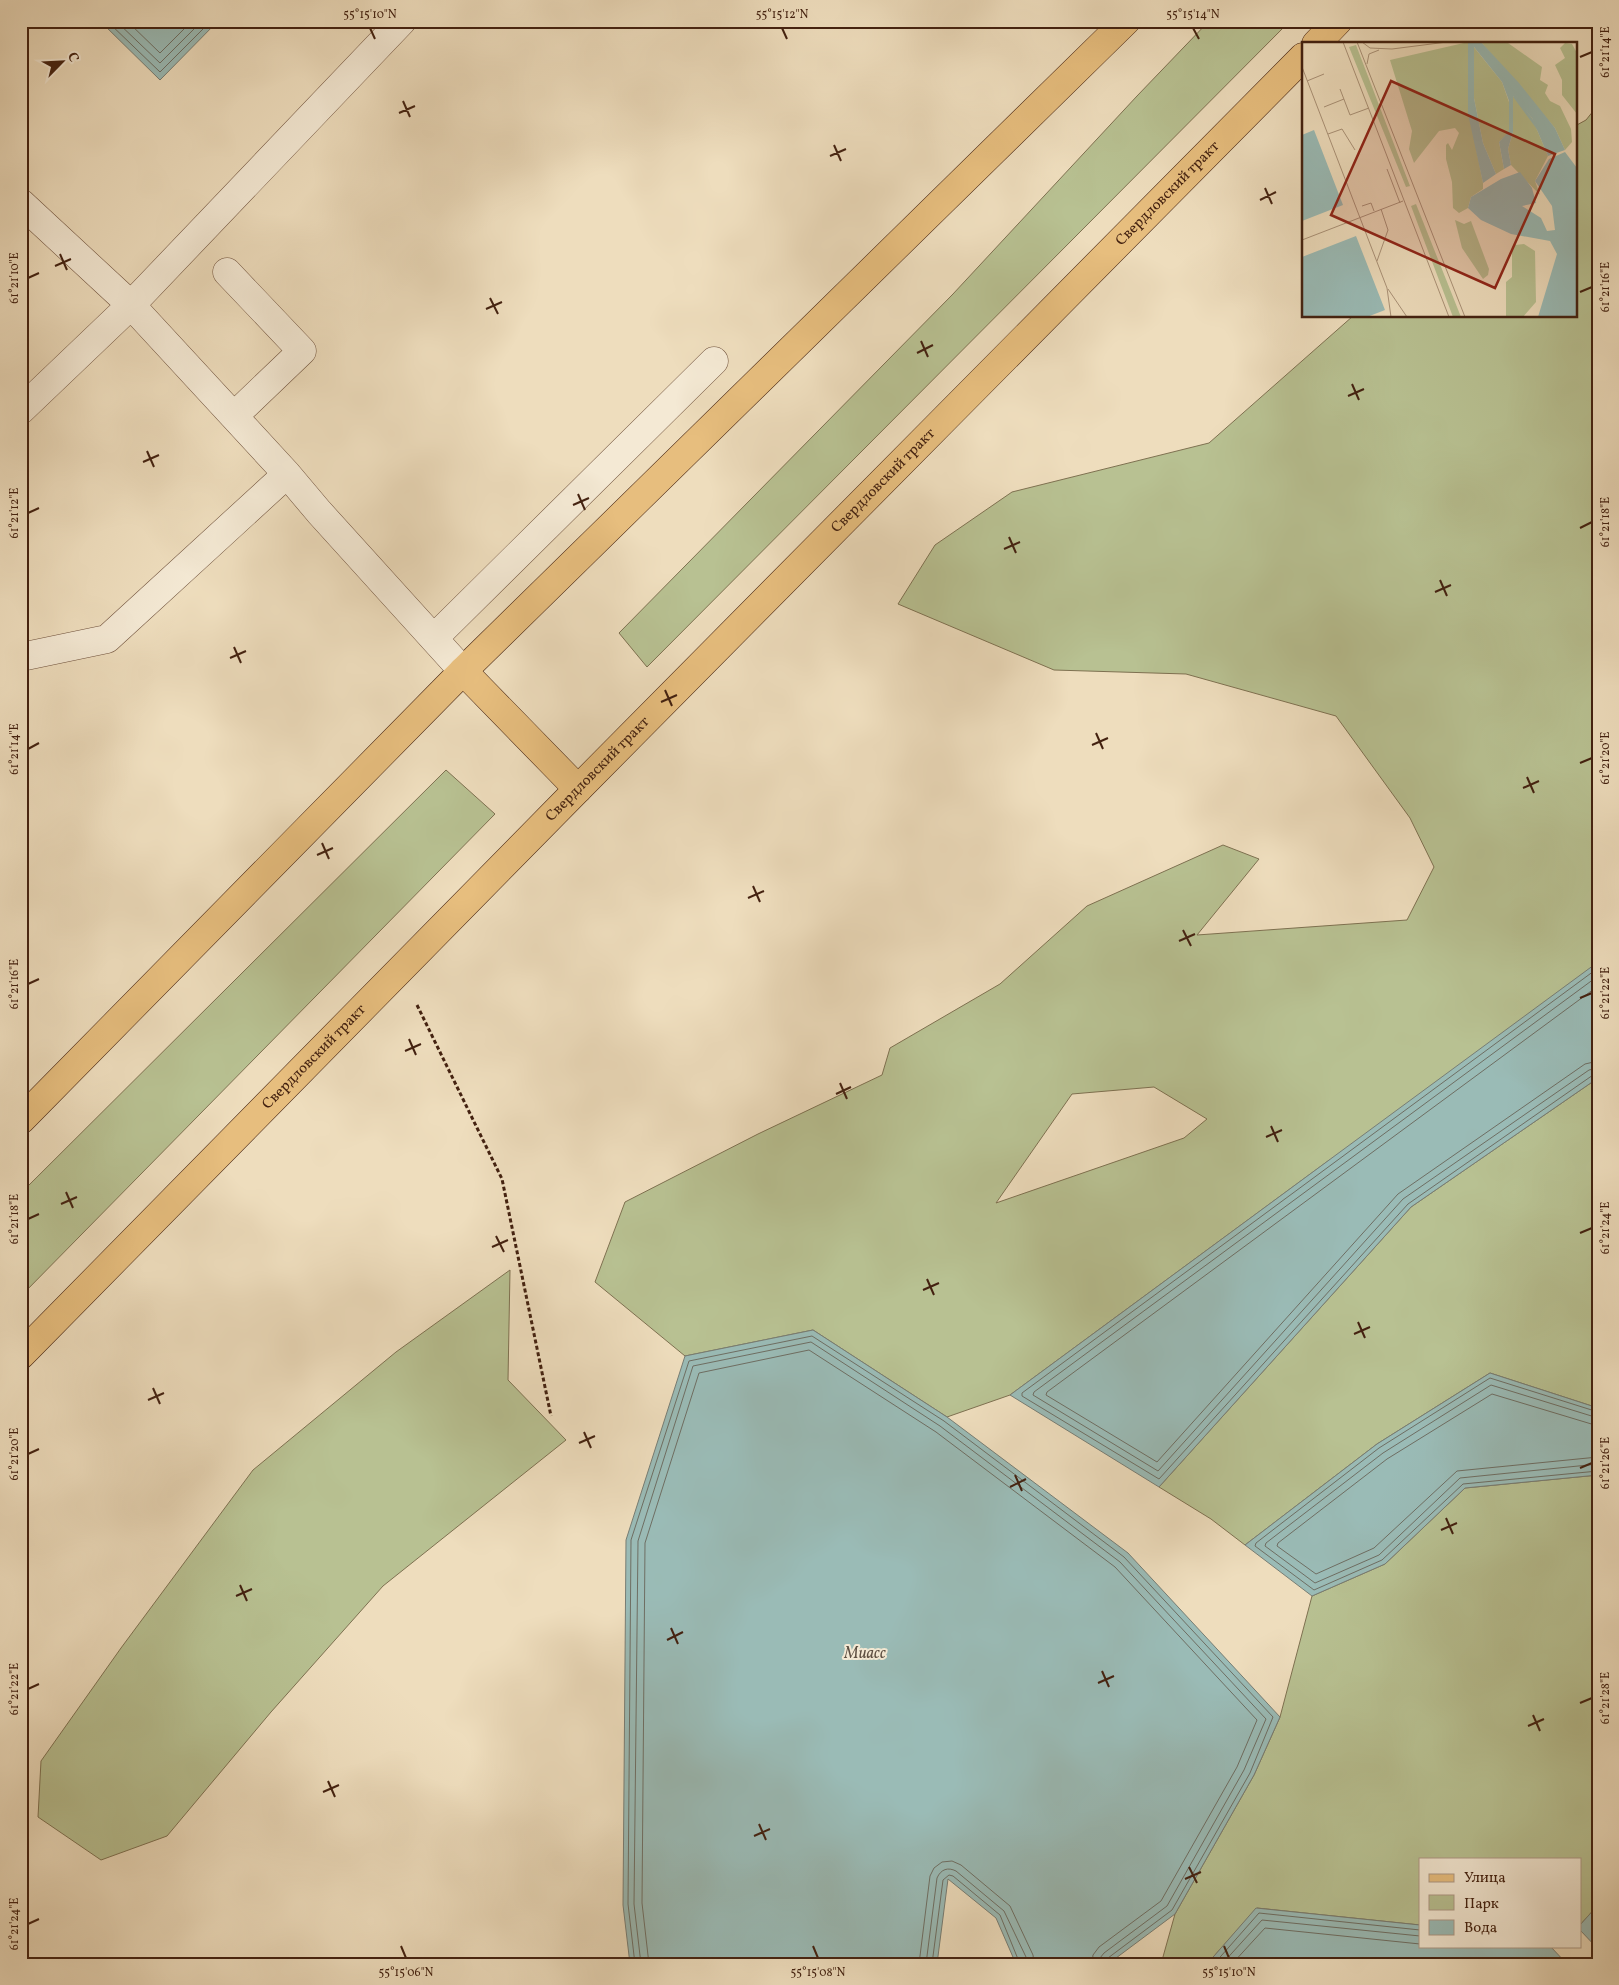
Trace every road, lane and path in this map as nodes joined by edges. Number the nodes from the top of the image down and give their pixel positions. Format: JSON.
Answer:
{"nodes":[{"id":1,"x":402,"y":21,"type":"edge"},
{"id":2,"x":1126,"y":21,"type":"edge"},
{"id":3,"x":1338,"y":21,"type":"edge"},
{"id":4,"x":1318,"y":42,"type":"edge"},
{"id":5,"x":1302,"y":58,"type":"edge"},
{"id":6,"x":21,"y":203,"type":"edge"},
{"id":7,"x":226,"y":272,"type":"dead end"},
{"id":8,"x":131,"y":305,"type":"junction"},
{"id":9,"x":714,"y":361,"type":"dead end"},
{"id":10,"x":21,"y":410,"type":"edge"},
{"id":11,"x":234,"y":416,"type":"junction"},
{"id":12,"x":287,"y":474,"type":"junction"},
{"id":13,"x":434,"y":638,"type":"junction"},
{"id":14,"x":21,"y":657,"type":"edge"},
{"id":15,"x":463,"y":670,"type":"junction"},
{"id":16,"x":578,"y":789,"type":"junction"},
{"id":17,"x":400,"y":970,"type":"junction"},
{"id":18,"x":21,"y":1120,"type":"edge"},
{"id":19,"x":21,"y":1355,"type":"edge"},
{"id":20,"x":551,"y":1416,"type":"dead end"}],
"edges":[{"from":1,"to":8,"type":"lane"},
{"from":2,"to":15,"type":"main road"},
{"from":3,"to":4,"type":"main road"},
{"from":5,"to":16,"type":"main road","name":"Свердловский тракт"},
{"from":6,"to":8,"type":"lane"},
{"from":7,"to":11,"type":"lane"},
{"from":8,"to":10,"type":"lane"},
{"from":8,"to":11,"type":"lane"},
{"from":9,"to":13,"type":"lane"},
{"from":11,"to":12,"type":"lane"},
{"from":12,"to":13,"type":"lane"},
{"from":12,"to":14,"type":"lane"},
{"from":13,"to":15,"type":"lane"},
{"from":15,"to":16,"type":"main road"},
{"from":15,"to":18,"type":"main road"},
{"from":16,"to":17,"type":"main road","name":"Свердловский тракт"},
{"from":17,"to":19,"type":"main road","name":"Свердловский тракт"},
{"from":17,"to":20,"type":"path"}]}
